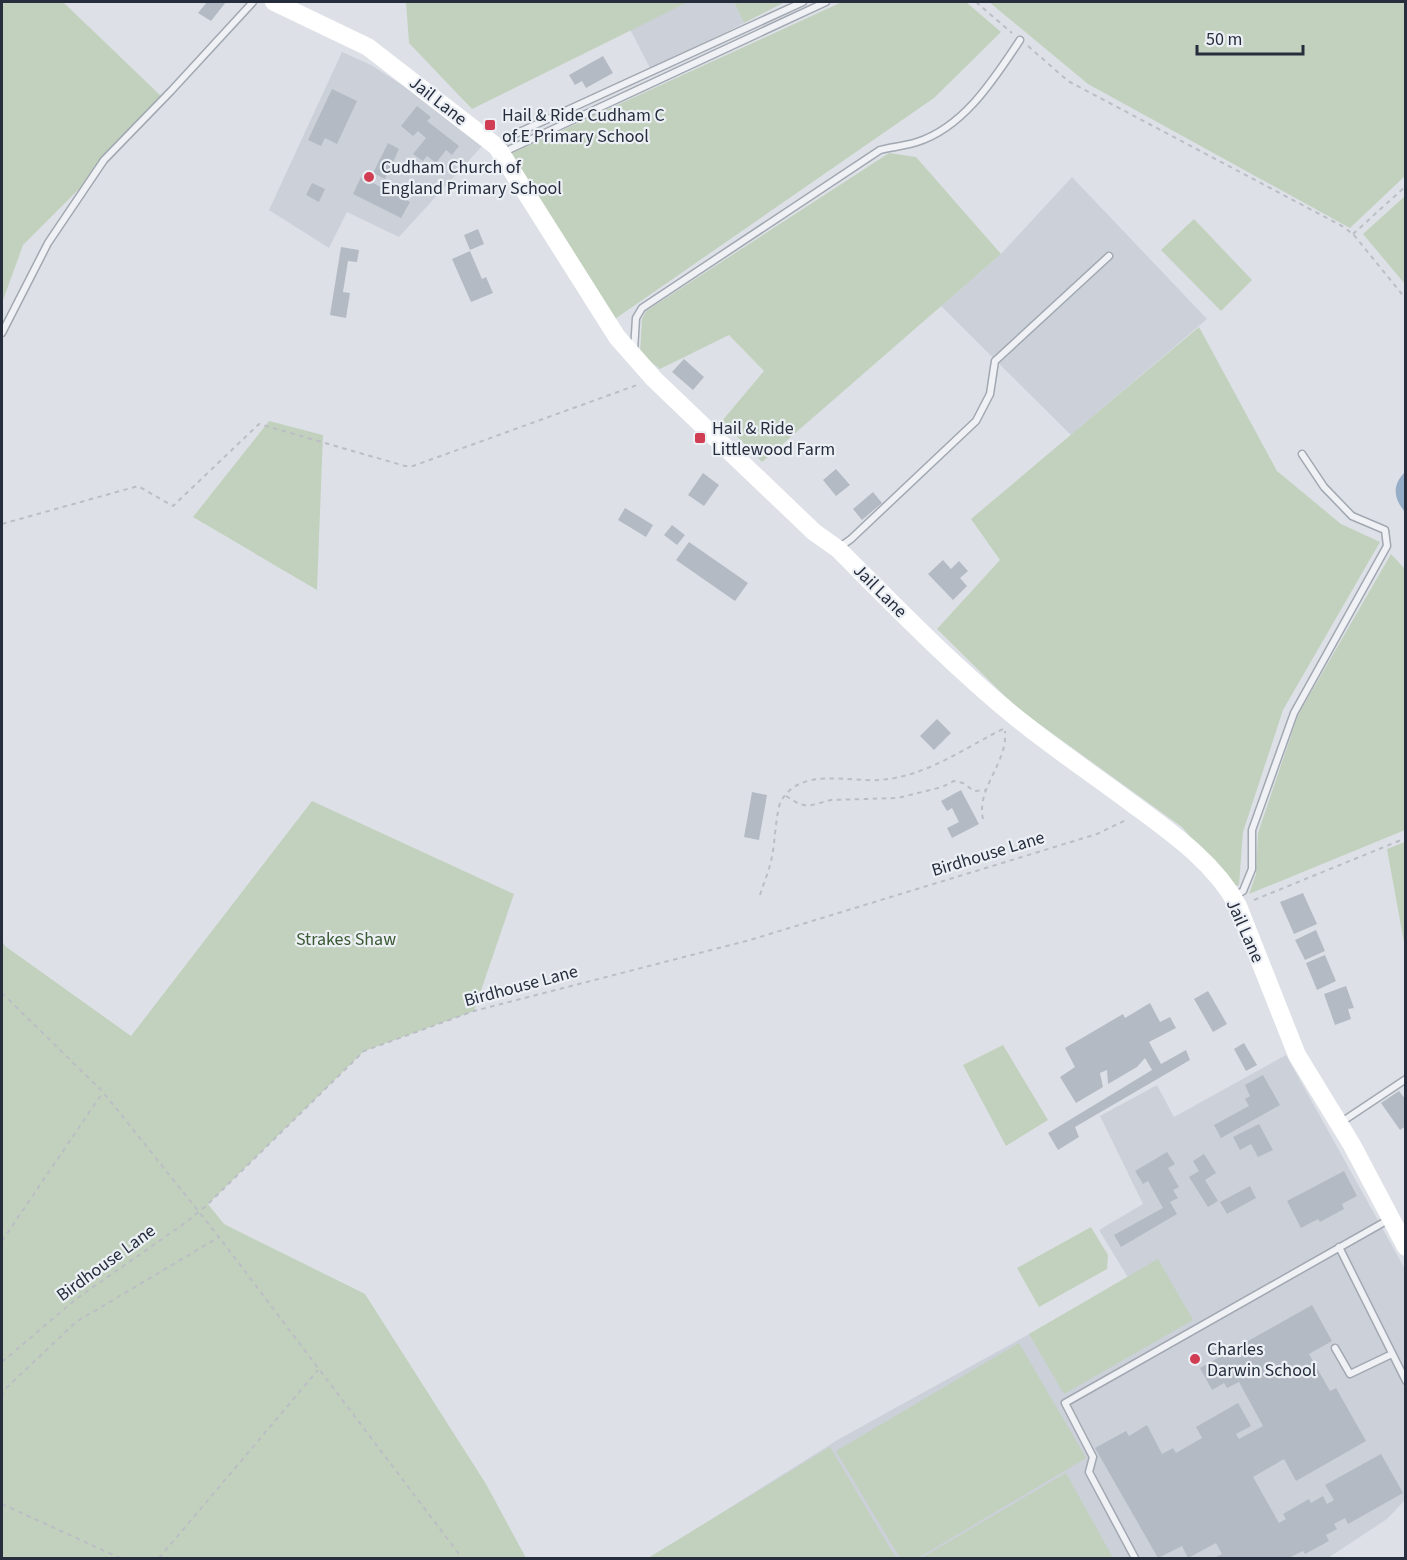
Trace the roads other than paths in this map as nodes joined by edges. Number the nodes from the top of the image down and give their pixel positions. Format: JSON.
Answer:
{"nodes":[{"id":1,"x":253,"y":2,"type":"edge"},
{"id":2,"x":273,"y":2,"type":"edge"},
{"id":3,"x":803,"y":2,"type":"edge"},
{"id":4,"x":826,"y":2,"type":"edge"},
{"id":5,"x":1020,"y":40,"type":"road end"},
{"id":6,"x":499,"y":150,"type":"junction"},
{"id":7,"x":1109,"y":256,"type":"dead end"},
{"id":8,"x":2,"y":333,"type":"edge"},
{"id":9,"x":634,"y":357,"type":"junction"},
{"id":10,"x":1302,"y":454,"type":"dead end"},
{"id":11,"x":838,"y":549,"type":"junction"},
{"id":12,"x":1235,"y":902,"type":"junction"},
{"id":13,"x":1406,"y":1079,"type":"edge"},
{"id":14,"x":1339,"y":1124,"type":"junction"},
{"id":15,"x":1391,"y":1218,"type":"junction"},
{"id":16,"x":1339,"y":1247,"type":"junction"},
{"id":17,"x":1406,"y":1247,"type":"edge"},
{"id":18,"x":1335,"y":1348,"type":"dead end"},
{"id":19,"x":1392,"y":1354,"type":"junction"},
{"id":20,"x":1406,"y":1381,"type":"edge"},
{"id":21,"x":1135,"y":1558,"type":"edge"}],
"edges":[{"from":1,"to":8,"type":"lane"},
{"from":2,"to":6,"type":"street","name":"Jail Lane"},
{"from":3,"to":6,"type":"lane"},
{"from":4,"to":6,"type":"lane"},
{"from":5,"to":9,"type":"lane"},
{"from":6,"to":9,"type":"street","name":"Jail Lane"},
{"from":7,"to":11,"type":"lane"},
{"from":9,"to":11,"type":"street","name":"Jail Lane"},
{"from":10,"to":12,"type":"lane"},
{"from":11,"to":12,"type":"street","name":"Jail Lane"},
{"from":12,"to":14,"type":"street","name":"Jail Lane"},
{"from":13,"to":14,"type":"lane"},
{"from":14,"to":15,"type":"street","name":"Jail Lane"},
{"from":15,"to":16,"type":"lane"},
{"from":15,"to":17,"type":"street","name":"Jail Lane"},
{"from":16,"to":19,"type":"lane"},
{"from":16,"to":21,"type":"lane"},
{"from":18,"to":19,"type":"lane"},
{"from":19,"to":20,"type":"lane"}]}
